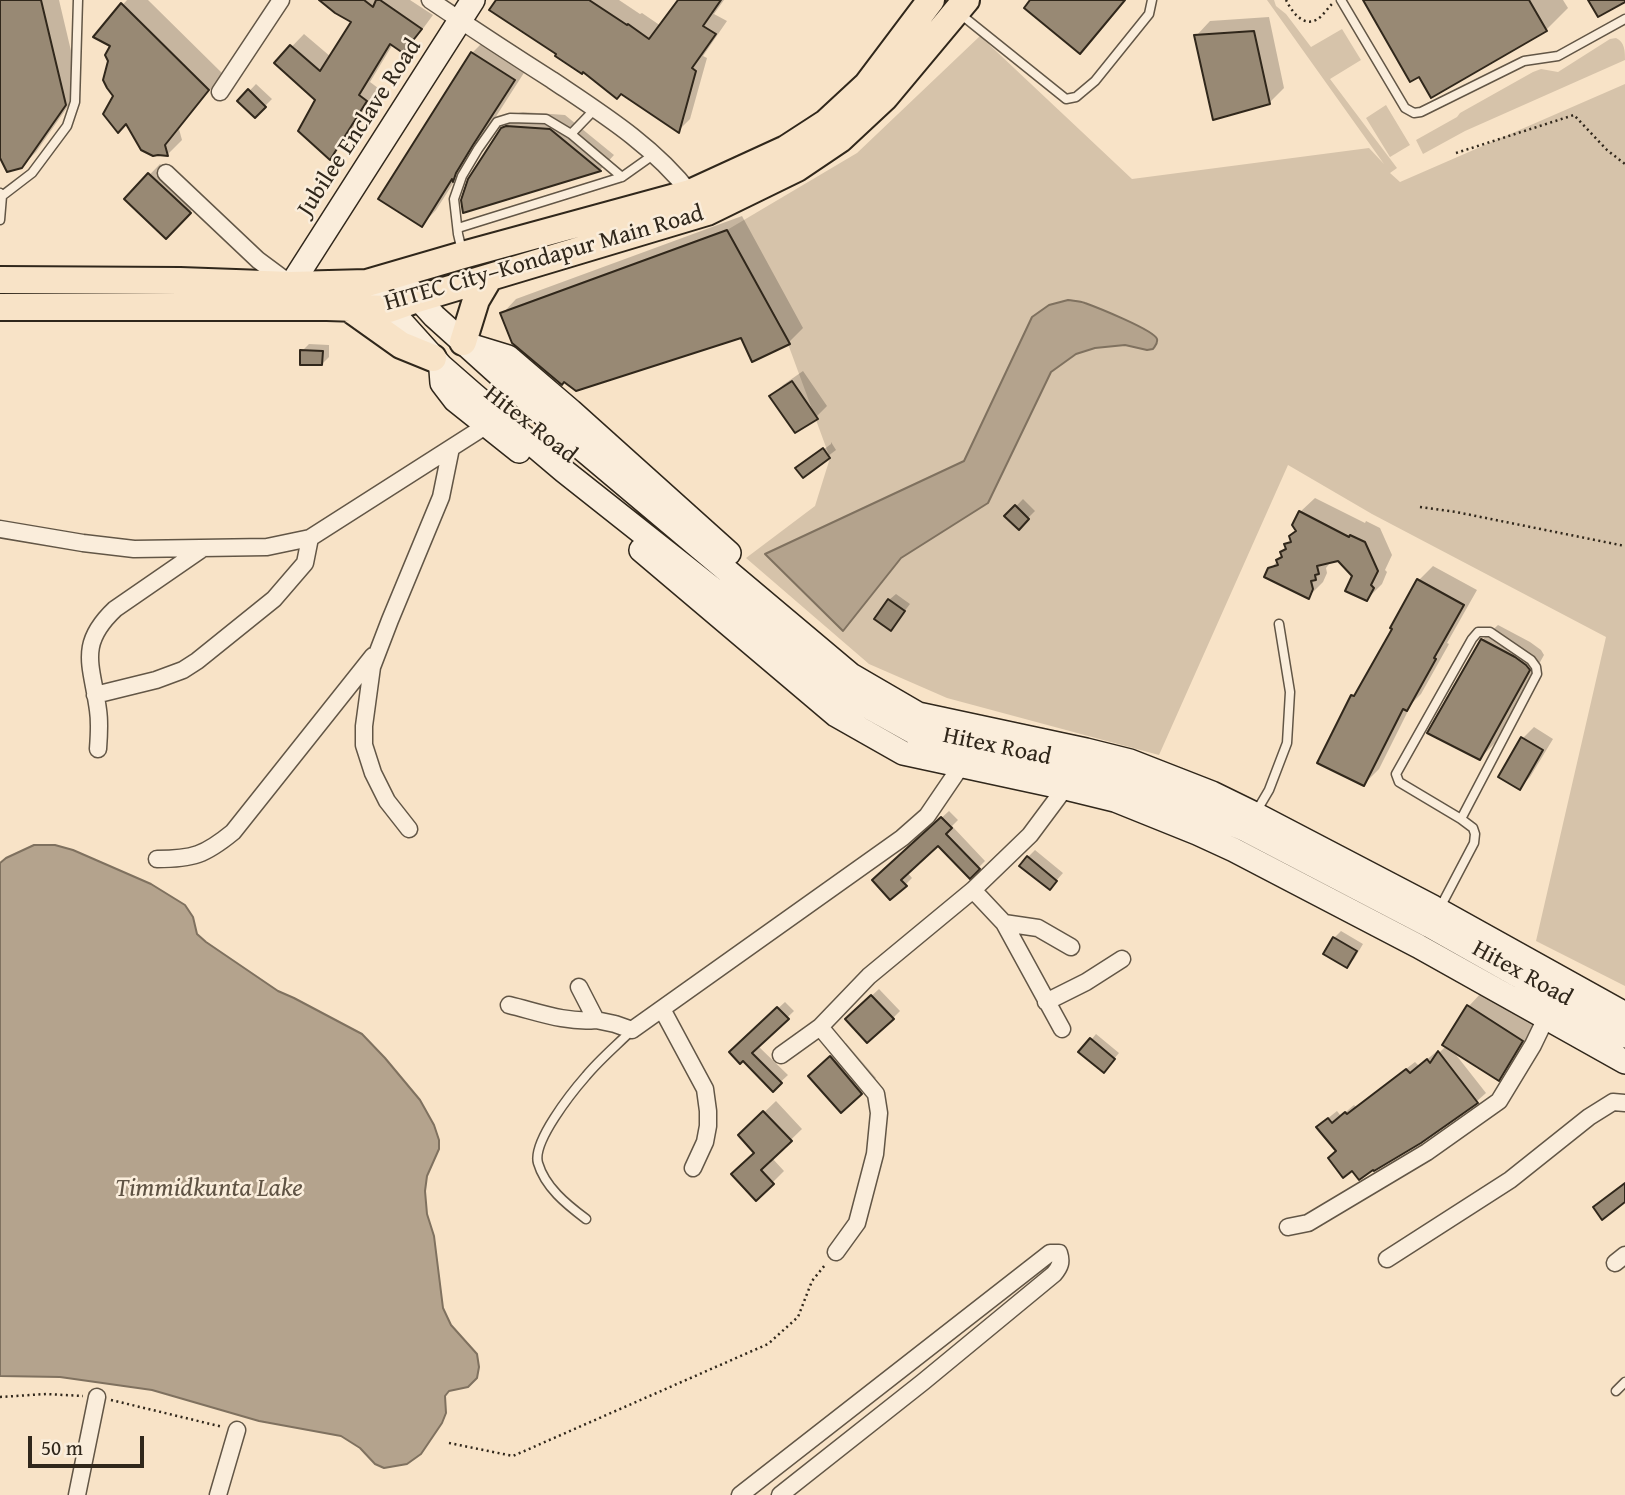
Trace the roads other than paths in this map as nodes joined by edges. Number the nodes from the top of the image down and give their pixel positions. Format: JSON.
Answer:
{"nodes":[{"id":1,"x":78,"y":0,"type":"edge"},
{"id":2,"x":281,"y":0,"type":"edge"},
{"id":3,"x":430,"y":0,"type":"edge"},
{"id":4,"x":473,"y":0,"type":"edge"},
{"id":5,"x":931,"y":0,"type":"edge"},
{"id":6,"x":1152,"y":0,"type":"edge"},
{"id":7,"x":1339,"y":0,"type":"edge"},
{"id":8,"x":961,"y":5,"type":"edge"},
{"id":9,"x":1625,"y":19,"type":"edge"},
{"id":10,"x":461,"y":20,"type":"junction"},
{"id":11,"x":219,"y":92,"type":"dead end"},
{"id":12,"x":595,"y":108,"type":"junction"},
{"id":13,"x":571,"y":134,"type":"junction"},
{"id":14,"x":653,"y":155,"type":"junction"},
{"id":15,"x":166,"y":173,"type":"dead end"},
{"id":16,"x":622,"y":177,"type":"junction"},
{"id":17,"x":690,"y":193,"type":"junction"},
{"id":18,"x":1,"y":195,"type":"edge"},
{"id":19,"x":0,"y":220,"type":"edge"},
{"id":20,"x":458,"y":228,"type":"junction"},
{"id":21,"x":608,"y":229,"type":"junction"},
{"id":22,"x":463,"y":255,"type":"junction"},
{"id":23,"x":396,"y":274,"type":"junction"},
{"id":24,"x":489,"y":278,"type":"junction"},
{"id":25,"x":0,"y":280,"type":"edge"},
{"id":26,"x":367,"y":283,"type":"junction"},
{"id":27,"x":291,"y":285,"type":"junction"},
{"id":28,"x":417,"y":299,"type":"junction"},
{"id":29,"x":0,"y":307,"type":"edge"},
{"id":30,"x":349,"y":308,"type":"junction"},
{"id":31,"x":389,"y":309,"type":"junction"},
{"id":32,"x":464,"y":343,"type":"junction"},
{"id":33,"x":437,"y":362,"type":"junction"},
{"id":34,"x":486,"y":425,"type":"junction"},
{"id":35,"x":451,"y":448,"type":"junction"},
{"id":36,"x":0,"y":529,"type":"edge"},
{"id":37,"x":310,"y":538,"type":"junction"},
{"id":38,"x":202,"y":548,"type":"junction"},
{"id":39,"x":1279,"y":624,"type":"dead end"},
{"id":40,"x":377,"y":651,"type":"junction"},
{"id":41,"x":95,"y":695,"type":"junction"},
{"id":42,"x":98,"y":749,"type":"dead end"},
{"id":43,"x":961,"y":766,"type":"junction"},
{"id":44,"x":1065,"y":788,"type":"junction"},
{"id":45,"x":1259,"y":807,"type":"junction"},
{"id":46,"x":1461,"y":819,"type":"junction"},
{"id":47,"x":409,"y":829,"type":"dead end"},
{"id":48,"x":157,"y":859,"type":"dead end"},
{"id":49,"x":973,"y":890,"type":"junction"},
{"id":50,"x":1443,"y":902,"type":"junction"},
{"id":51,"x":1004,"y":923,"type":"junction"},
{"id":52,"x":1071,"y":947,"type":"dead end"},
{"id":53,"x":1122,"y":959,"type":"dead end"},
{"id":54,"x":579,"y":987,"type":"dead end"},
{"id":55,"x":1625,"y":1001,"type":"edge"},
{"id":56,"x":1046,"y":1002,"type":"junction"},
{"id":57,"x":509,"y":1005,"type":"dead end"},
{"id":58,"x":662,"y":1009,"type":"junction"},
{"id":59,"x":1625,"y":1014,"type":"edge"},
{"id":60,"x":1546,"y":1018,"type":"junction"},
{"id":61,"x":596,"y":1020,"type":"junction"},
{"id":62,"x":820,"y":1027,"type":"junction"},
{"id":63,"x":1062,"y":1029,"type":"dead end"},
{"id":64,"x":632,"y":1030,"type":"junction"},
{"id":65,"x":1625,"y":1036,"type":"edge"},
{"id":66,"x":781,"y":1055,"type":"dead end"},
{"id":67,"x":1625,"y":1062,"type":"edge"},
{"id":68,"x":1625,"y":1103,"type":"edge"},
{"id":69,"x":693,"y":1168,"type":"dead end"},
{"id":70,"x":586,"y":1219,"type":"dead end"},
{"id":71,"x":1289,"y":1227,"type":"dead end"},
{"id":72,"x":836,"y":1252,"type":"road end"},
{"id":73,"x":1387,"y":1259,"type":"dead end"},
{"id":74,"x":1625,"y":1382,"type":"edge"},
{"id":75,"x":1616,"y":1391,"type":"dead end"},
{"id":76,"x":97,"y":1397,"type":"road end"},
{"id":77,"x":237,"y":1430,"type":"road end"},
{"id":78,"x":77,"y":1495,"type":"edge"},
{"id":79,"x":218,"y":1495,"type":"edge"},
{"id":80,"x":740,"y":1495,"type":"edge"},
{"id":81,"x":780,"y":1495,"type":"edge"}],
"edges":[{"from":1,"to":18,"type":"lane"},
{"from":2,"to":11,"type":"street"},
{"from":3,"to":10,"type":"street"},
{"from":4,"to":10,"type":"street","name":"Jubilee Enclave Road"},
{"from":5,"to":17,"type":"main road","name":"HITEC City–Kondapur Main Road"},
{"from":6,"to":8,"type":"lane"},
{"from":7,"to":9,"type":"lane"},
{"from":8,"to":21,"type":"main road","name":"HITEC City–Kondapur Main Road"},
{"from":10,"to":12,"type":"street"},
{"from":10,"to":27,"type":"street","name":"Jubilee Enclave Road"},
{"from":12,"to":13,"type":"lane"},
{"from":12,"to":14,"type":"street"},
{"from":13,"to":16,"type":"lane"},
{"from":13,"to":20,"type":"lane"},
{"from":14,"to":16,"type":"lane"},
{"from":14,"to":17,"type":"street"},
{"from":15,"to":27,"type":"street"},
{"from":16,"to":20,"type":"lane"},
{"from":17,"to":21,"type":"main road","name":"HITEC City–Kondapur Main Road"},
{"from":18,"to":19,"type":"lane"},
{"from":20,"to":22,"type":"lane"},
{"from":21,"to":22,"type":"main road","name":"HITEC City–Kondapur Main Road"},
{"from":21,"to":24,"type":"main road","name":"HITEC City–Kondapur Main Road"},
{"from":22,"to":23,"type":"main road","name":"HITEC City–Kondapur Main Road"},
{"from":23,"to":26,"type":"main road","name":"HITEC City–Kondapur Main Road"},
{"from":23,"to":28,"type":"street","name":"Hitex Road"},
{"from":24,"to":28,"type":"main road","name":"HITEC City–Kondapur Main Road"},
{"from":24,"to":32,"type":"main road"},
{"from":25,"to":27,"type":"main road","name":"HITEC City–Kondapur Main Road"},
{"from":26,"to":27,"type":"main road","name":"HITEC City–Kondapur Main Road"},
{"from":26,"to":31,"type":"street","name":"Hitex Road"},
{"from":28,"to":31,"type":"main road","name":"HITEC City–Kondapur Main Road"},
{"from":28,"to":32,"type":"street","name":"Hitex Road"},
{"from":29,"to":30,"type":"main road","name":"HITEC City–Kondapur Main Road"},
{"from":30,"to":31,"type":"main road","name":"HITEC City–Kondapur Main Road"},
{"from":30,"to":33,"type":"main road"},
{"from":31,"to":33,"type":"street","name":"Hitex Road"},
{"from":32,"to":45,"type":"street","name":"Hitex Road"},
{"from":32,"to":59,"type":"street","name":"Hitex Road"},
{"from":33,"to":34,"type":"street","name":"Hitex Road"},
{"from":33,"to":65,"type":"street","name":"Hitex Road"},
{"from":34,"to":35,"type":"street"},
{"from":34,"to":43,"type":"street","name":"Hitex Road"},
{"from":35,"to":37,"type":"street"},
{"from":35,"to":40,"type":"street"},
{"from":36,"to":38,"type":"street"},
{"from":37,"to":38,"type":"street"},
{"from":37,"to":41,"type":"street"},
{"from":38,"to":41,"type":"street"},
{"from":39,"to":45,"type":"lane"},
{"from":40,"to":47,"type":"street"},
{"from":40,"to":48,"type":"street"},
{"from":41,"to":42,"type":"street"},
{"from":43,"to":44,"type":"street","name":"Hitex Road"},
{"from":43,"to":58,"type":"street"},
{"from":44,"to":49,"type":"street"},
{"from":44,"to":60,"type":"street","name":"Hitex Road"},
{"from":45,"to":50,"type":"street","name":"Hitex Road"},
{"from":46,"to":46,"type":"lane"},
{"from":46,"to":50,"type":"lane"},
{"from":49,"to":51,"type":"street"},
{"from":49,"to":62,"type":"street"},
{"from":50,"to":55,"type":"street","name":"Hitex Road"},
{"from":51,"to":52,"type":"street"},
{"from":51,"to":56,"type":"street"},
{"from":53,"to":56,"type":"street"},
{"from":54,"to":61,"type":"street"},
{"from":56,"to":63,"type":"street"},
{"from":57,"to":61,"type":"street"},
{"from":58,"to":64,"type":"street"},
{"from":58,"to":69,"type":"street"},
{"from":60,"to":67,"type":"street","name":"Hitex Road"},
{"from":60,"to":71,"type":"street"},
{"from":61,"to":64,"type":"street"},
{"from":62,"to":66,"type":"street"},
{"from":62,"to":72,"type":"street"},
{"from":64,"to":70,"type":"lane"},
{"from":68,"to":73,"type":"street"},
{"from":74,"to":75,"type":"lane"},
{"from":76,"to":78,"type":"street"},
{"from":77,"to":79,"type":"street"},
{"from":80,"to":81,"type":"street"}]}
